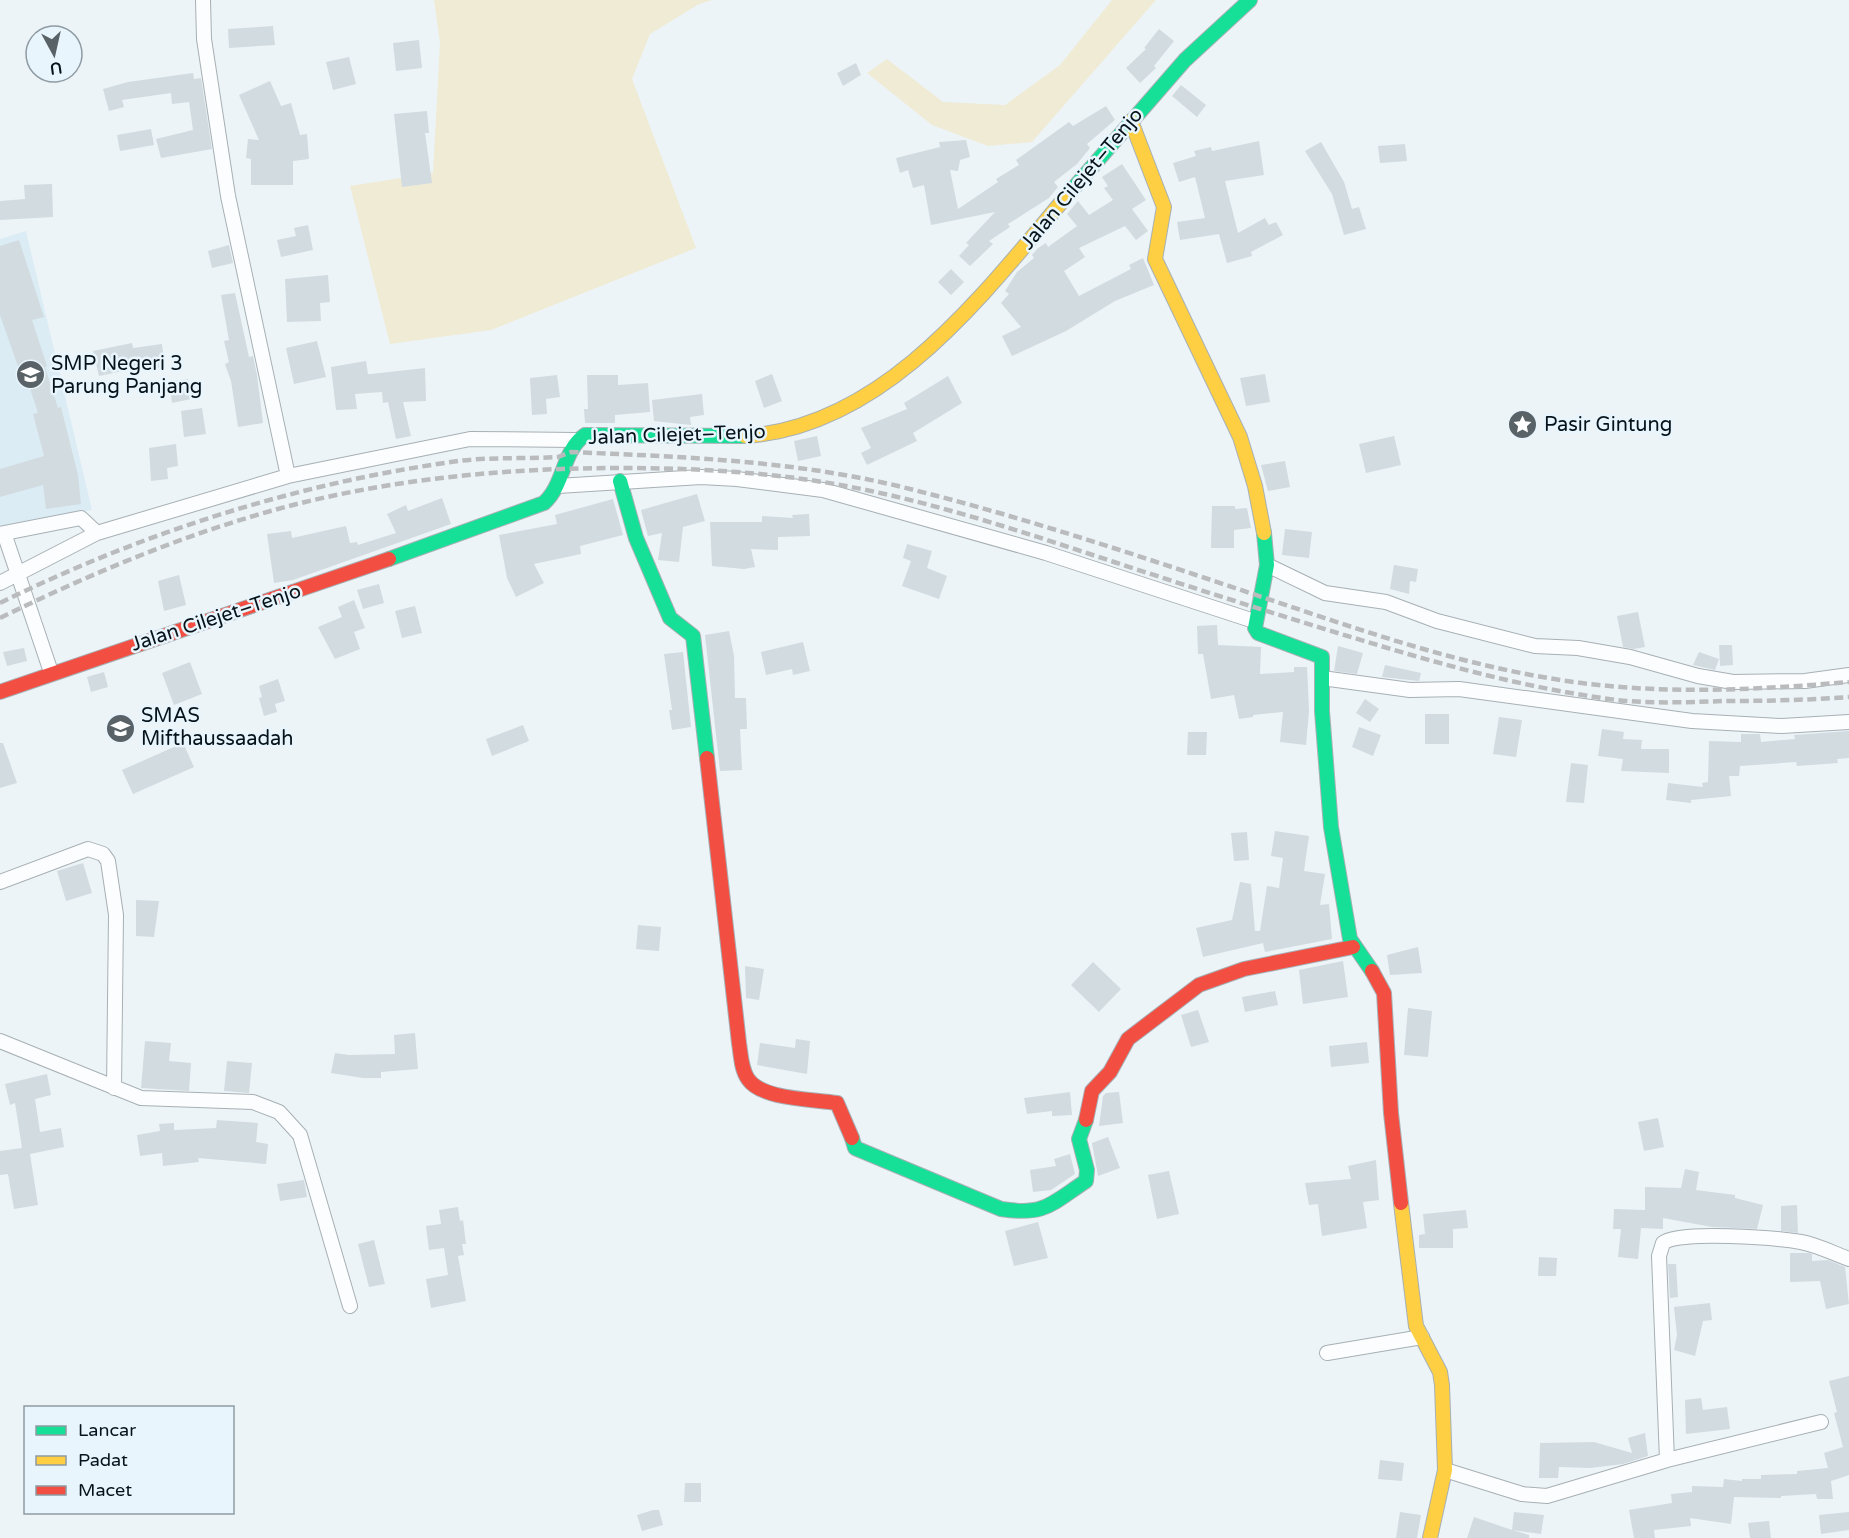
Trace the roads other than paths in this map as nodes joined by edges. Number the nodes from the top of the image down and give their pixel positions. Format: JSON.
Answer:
{"nodes":[{"id":1,"x":203,"y":0,"type":"edge"},
{"id":2,"x":1250,"y":0,"type":"edge"},
{"id":3,"x":1131,"y":121,"type":"junction"},
{"id":4,"x":577,"y":440,"type":"junction"},
{"id":5,"x":288,"y":476,"type":"junction"},
{"id":6,"x":620,"y":481,"type":"junction"},
{"id":7,"x":558,"y":486,"type":"junction"},
{"id":8,"x":2,"y":533,"type":"edge"},
{"id":9,"x":97,"y":533,"type":"junction"},
{"id":10,"x":1267,"y":565,"type":"junction"},
{"id":11,"x":18,"y":573,"type":"junction"},
{"id":12,"x":0,"y":582,"type":"edge"},
{"id":13,"x":1254,"y":621,"type":"junction"},
{"id":14,"x":51,"y":672,"type":"junction"},
{"id":15,"x":1849,"y":675,"type":"edge"},
{"id":16,"x":1322,"y":678,"type":"junction"},
{"id":17,"x":0,"y":692,"type":"edge"},
{"id":18,"x":1849,"y":722,"type":"edge"},
{"id":19,"x":0,"y":882,"type":"edge"},
{"id":20,"x":1353,"y":947,"type":"junction"},
{"id":21,"x":0,"y":1041,"type":"edge"},
{"id":22,"x":114,"y":1088,"type":"junction"},
{"id":23,"x":1849,"y":1259,"type":"edge"},
{"id":24,"x":350,"y":1306,"type":"dead end"},
{"id":25,"x":1422,"y":1337,"type":"junction"},
{"id":26,"x":1326,"y":1353,"type":"dead end"},
{"id":27,"x":1821,"y":1422,"type":"dead end"},
{"id":28,"x":1667,"y":1460,"type":"junction"},
{"id":29,"x":1445,"y":1470,"type":"junction"},
{"id":30,"x":1430,"y":1538,"type":"edge"}],
"edges":[{"from":1,"to":5,"type":"street"},
{"from":2,"to":3,"type":"street","name":"Jalan Cilejet–Tenjo"},
{"from":3,"to":4,"type":"street","name":"Jalan Cilejet–Tenjo"},
{"from":3,"to":10,"type":"street"},
{"from":4,"to":5,"type":"street"},
{"from":4,"to":7,"type":"street","name":"Jalan Cilejet–Tenjo"},
{"from":5,"to":9,"type":"street"},
{"from":6,"to":7,"type":"street"},
{"from":6,"to":13,"type":"street"},
{"from":6,"to":20,"type":"street"},
{"from":7,"to":14,"type":"street","name":"Jalan Cilejet–Tenjo"},
{"from":8,"to":9,"type":"street"},
{"from":8,"to":11,"type":"street"},
{"from":9,"to":11,"type":"street"},
{"from":10,"to":13,"type":"street"},
{"from":10,"to":15,"type":"street"},
{"from":11,"to":12,"type":"street"},
{"from":11,"to":14,"type":"street"},
{"from":13,"to":16,"type":"street"},
{"from":14,"to":17,"type":"street","name":"Jalan Cilejet–Tenjo"},
{"from":16,"to":18,"type":"street"},
{"from":16,"to":20,"type":"street"},
{"from":19,"to":22,"type":"street"},
{"from":20,"to":25,"type":"street"},
{"from":21,"to":22,"type":"street"},
{"from":22,"to":24,"type":"street"},
{"from":23,"to":28,"type":"street"},
{"from":25,"to":26,"type":"street"},
{"from":25,"to":29,"type":"street"},
{"from":27,"to":28,"type":"street"},
{"from":28,"to":29,"type":"street"},
{"from":29,"to":30,"type":"street"}]}
